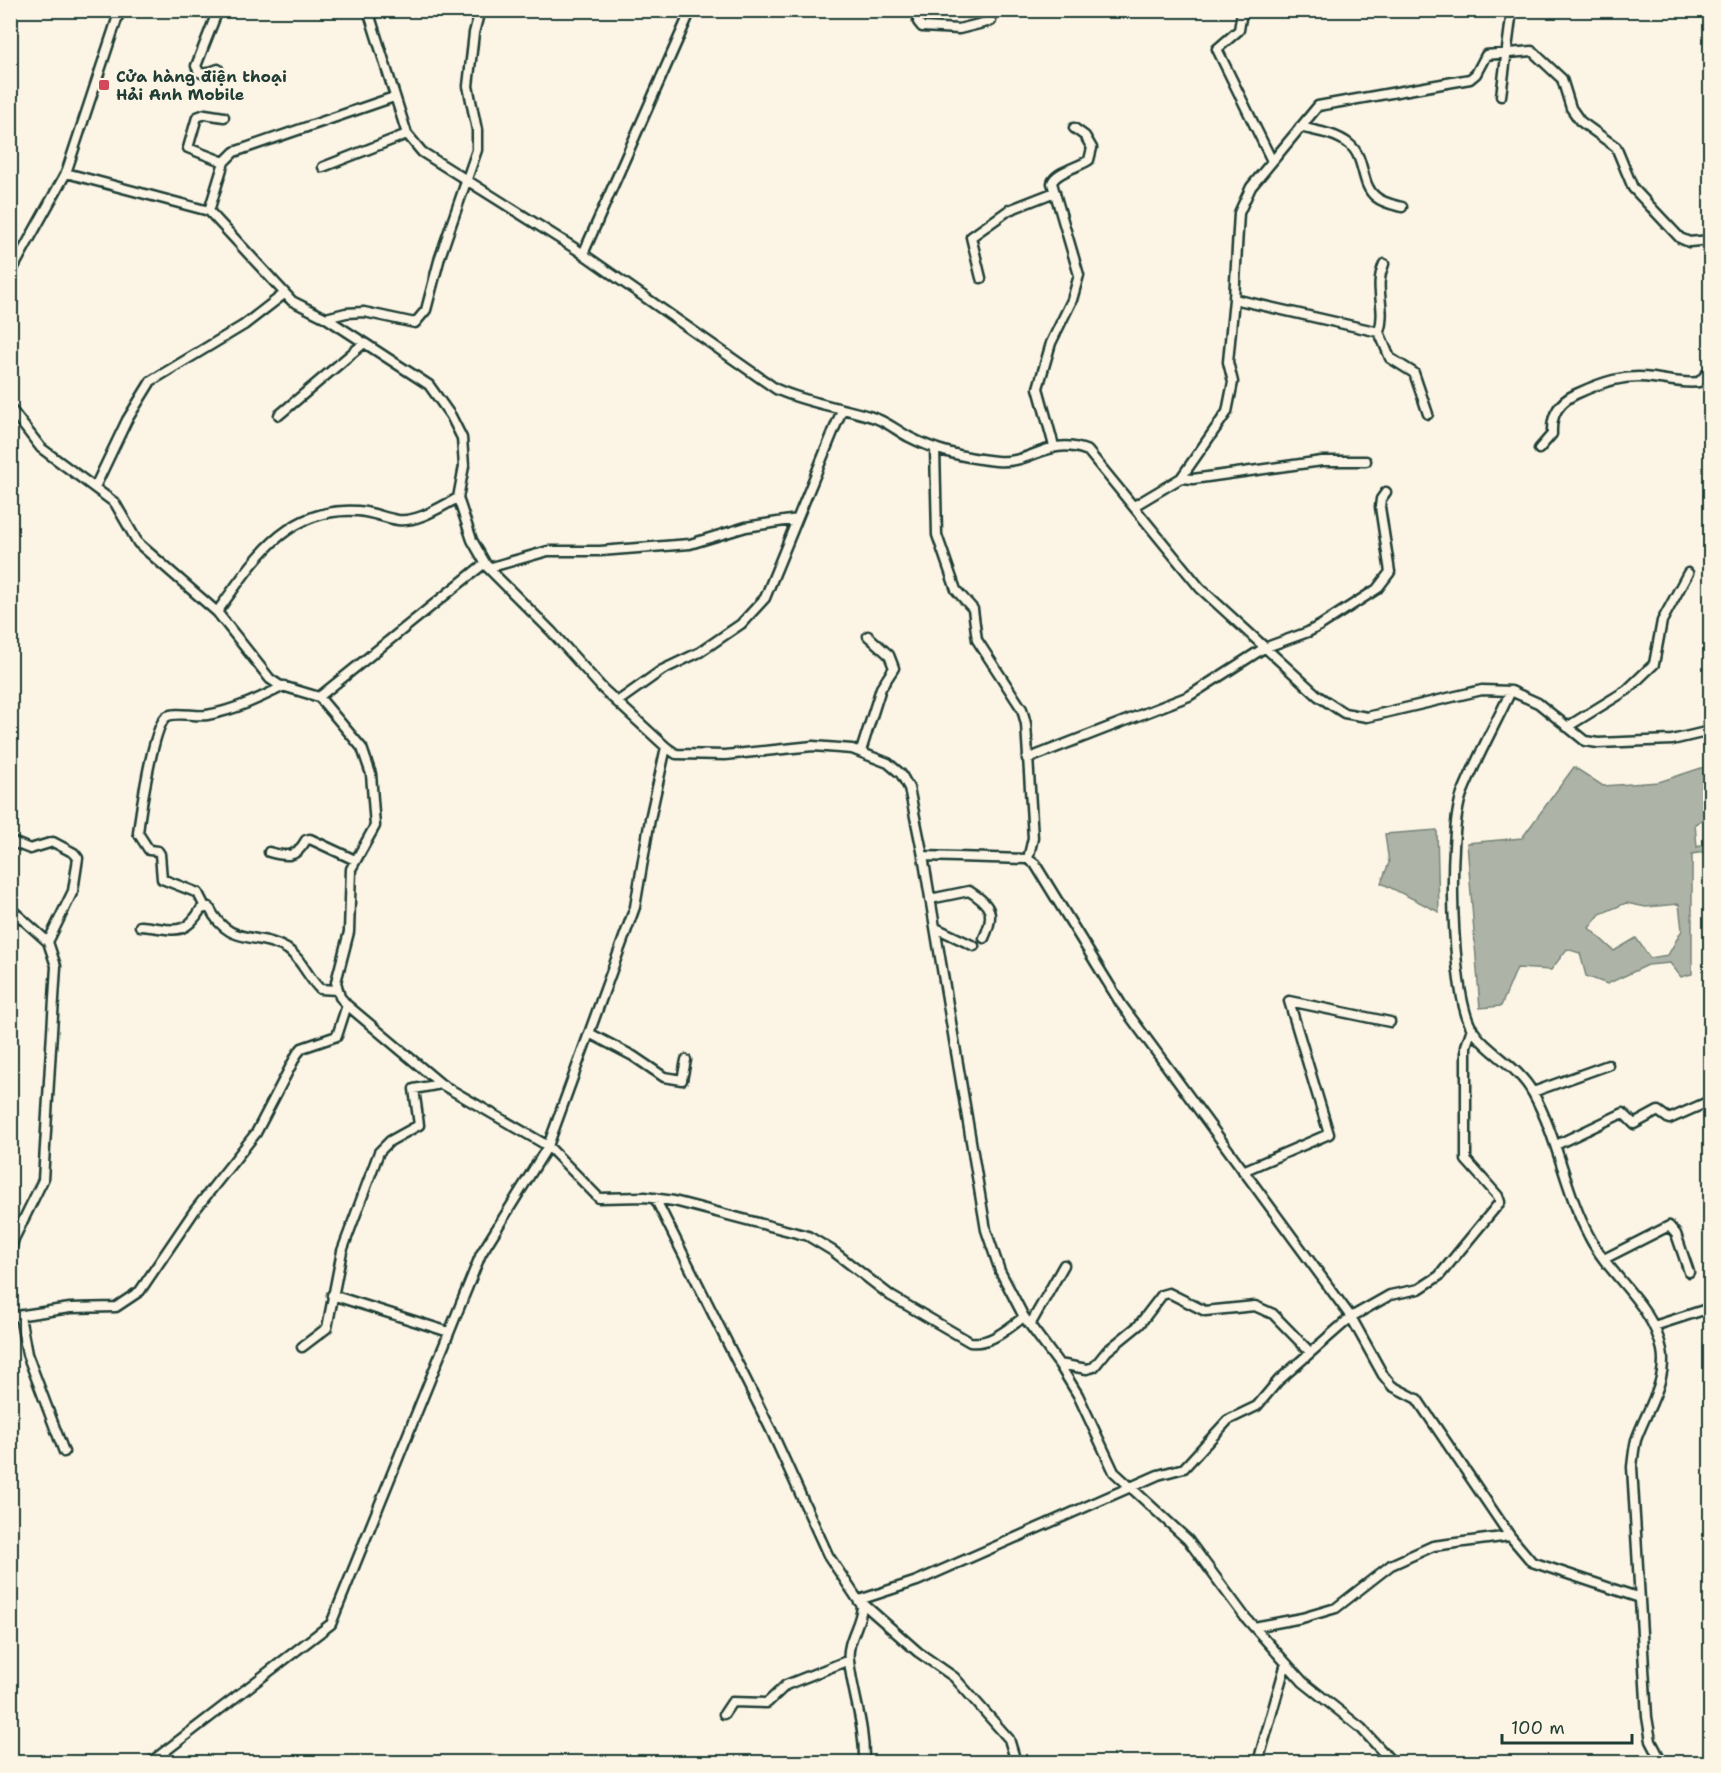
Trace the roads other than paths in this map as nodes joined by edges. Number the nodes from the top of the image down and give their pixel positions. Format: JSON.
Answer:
{"nodes":[{"id":1,"x":120,"y":10,"type":"edge"},
{"id":2,"x":218,"y":10,"type":"edge"},
{"id":3,"x":368,"y":10,"type":"edge"},
{"id":4,"x":480,"y":10,"type":"edge"},
{"id":5,"x":691,"y":10,"type":"edge"},
{"id":6,"x":919,"y":10,"type":"edge"},
{"id":7,"x":1512,"y":10,"type":"edge"},
{"id":8,"x":1242,"y":12,"type":"dead end"},
{"id":9,"x":992,"y":21,"type":"dead end"},
{"id":10,"x":1508,"y":52,"type":"junction"},
{"id":11,"x":218,"y":69,"type":"dead end"},
{"id":12,"x":1500,"y":96,"type":"dead end"},
{"id":13,"x":394,"y":97,"type":"junction"},
{"id":14,"x":224,"y":117,"type":"dead end"},
{"id":15,"x":1300,"y":127,"type":"junction"},
{"id":16,"x":1074,"y":128,"type":"dead end"},
{"id":17,"x":407,"y":134,"type":"junction"},
{"id":18,"x":1272,"y":161,"type":"junction"},
{"id":19,"x":224,"y":162,"type":"junction"},
{"id":20,"x":323,"y":167,"type":"dead end"},
{"id":21,"x":66,"y":173,"type":"junction"},
{"id":22,"x":468,"y":179,"type":"junction"},
{"id":23,"x":1054,"y":192,"type":"junction"},
{"id":24,"x":1402,"y":207,"type":"dead end"},
{"id":25,"x":209,"y":211,"type":"junction"},
{"id":26,"x":1710,"y":240,"type":"edge"},
{"id":27,"x":583,"y":254,"type":"junction"},
{"id":28,"x":1384,"y":264,"type":"dead end"},
{"id":29,"x":10,"y":274,"type":"edge"},
{"id":30,"x":981,"y":278,"type":"dead end"},
{"id":31,"x":284,"y":294,"type":"junction"},
{"id":32,"x":1234,"y":299,"type":"junction"},
{"id":33,"x":327,"y":318,"type":"junction"},
{"id":34,"x":1379,"y":332,"type":"junction"},
{"id":35,"x":363,"y":344,"type":"junction"},
{"id":36,"x":1710,"y":370,"type":"edge"},
{"id":37,"x":10,"y":408,"type":"edge"},
{"id":38,"x":842,"y":410,"type":"junction"},
{"id":39,"x":1428,"y":414,"type":"dead end"},
{"id":40,"x":279,"y":415,"type":"dead end"},
{"id":41,"x":1054,"y":446,"type":"junction"},
{"id":42,"x":936,"y":448,"type":"junction"},
{"id":43,"x":1539,"y":449,"type":"dead end"},
{"id":44,"x":1366,"y":461,"type":"dead end"},
{"id":45,"x":1180,"y":478,"type":"junction"},
{"id":46,"x":95,"y":487,"type":"junction"},
{"id":47,"x":1386,"y":492,"type":"dead end"},
{"id":48,"x":458,"y":498,"type":"junction"},
{"id":49,"x":1134,"y":506,"type":"junction"},
{"id":50,"x":797,"y":519,"type":"junction"},
{"id":51,"x":486,"y":566,"type":"junction"},
{"id":52,"x":1688,"y":573,"type":"dead end"},
{"id":53,"x":218,"y":612,"type":"junction"},
{"id":54,"x":868,"y":636,"type":"dead end"},
{"id":55,"x":1264,"y":648,"type":"junction"},
{"id":56,"x":284,"y":686,"type":"junction"},
{"id":57,"x":1511,"y":691,"type":"junction"},
{"id":58,"x":319,"y":697,"type":"junction"},
{"id":59,"x":616,"y":702,"type":"junction"},
{"id":60,"x":1567,"y":727,"type":"junction"},
{"id":61,"x":1710,"y":731,"type":"edge"},
{"id":62,"x":666,"y":747,"type":"junction"},
{"id":63,"x":861,"y":751,"type":"junction"},
{"id":64,"x":1027,"y":759,"type":"junction"},
{"id":65,"x":10,"y":841,"type":"edge"},
{"id":66,"x":269,"y":852,"type":"dead end"},
{"id":67,"x":923,"y":856,"type":"junction"},
{"id":68,"x":1028,"y":859,"type":"junction"},
{"id":69,"x":355,"y":860,"type":"junction"},
{"id":70,"x":930,"y":899,"type":"junction"},
{"id":71,"x":205,"y":907,"type":"junction"},
{"id":72,"x":10,"y":908,"type":"edge"},
{"id":73,"x":140,"y":926,"type":"dead end"},
{"id":74,"x":936,"y":928,"type":"junction"},
{"id":75,"x":984,"y":938,"type":"dead end"},
{"id":76,"x":48,"y":942,"type":"junction"},
{"id":77,"x":974,"y":946,"type":"dead end"},
{"id":78,"x":337,"y":990,"type":"junction"},
{"id":79,"x":347,"y":1005,"type":"junction"},
{"id":80,"x":1390,"y":1022,"type":"dead end"},
{"id":81,"x":1472,"y":1028,"type":"junction"},
{"id":82,"x":589,"y":1033,"type":"junction"},
{"id":83,"x":686,"y":1060,"type":"dead end"},
{"id":84,"x":1608,"y":1065,"type":"dead end"},
{"id":85,"x":441,"y":1084,"type":"junction"},
{"id":86,"x":1533,"y":1092,"type":"junction"},
{"id":87,"x":1710,"y":1101,"type":"edge"},
{"id":88,"x":1557,"y":1145,"type":"junction"},
{"id":89,"x":548,"y":1146,"type":"junction"},
{"id":90,"x":1244,"y":1171,"type":"junction"},
{"id":91,"x":656,"y":1198,"type":"junction"},
{"id":92,"x":10,"y":1253,"type":"edge"},
{"id":93,"x":1604,"y":1259,"type":"junction"},
{"id":94,"x":1064,"y":1265,"type":"dead end"},
{"id":95,"x":1689,"y":1272,"type":"dead end"},
{"id":96,"x":332,"y":1295,"type":"junction"},
{"id":97,"x":1710,"y":1308,"type":"edge"},
{"id":98,"x":15,"y":1317,"type":"edge"},
{"id":99,"x":1024,"y":1317,"type":"junction"},
{"id":100,"x":1351,"y":1317,"type":"junction"},
{"id":101,"x":1030,"y":1325,"type":"junction"},
{"id":102,"x":1654,"y":1326,"type":"junction"},
{"id":103,"x":449,"y":1332,"type":"junction"},
{"id":104,"x":302,"y":1347,"type":"dead end"},
{"id":105,"x":1310,"y":1352,"type":"junction"},
{"id":106,"x":1059,"y":1364,"type":"junction"},
{"id":107,"x":64,"y":1452,"type":"dead end"},
{"id":108,"x":1131,"y":1488,"type":"junction"},
{"id":109,"x":1510,"y":1536,"type":"junction"},
{"id":110,"x":1640,"y":1598,"type":"junction"},
{"id":111,"x":859,"y":1600,"type":"junction"},
{"id":112,"x":1254,"y":1627,"type":"junction"},
{"id":113,"x":849,"y":1660,"type":"junction"},
{"id":114,"x":1286,"y":1663,"type":"junction"},
{"id":115,"x":724,"y":1714,"type":"dead end"},
{"id":116,"x":151,"y":1762,"type":"edge"},
{"id":117,"x":864,"y":1762,"type":"edge"},
{"id":118,"x":1016,"y":1762,"type":"edge"},
{"id":119,"x":1258,"y":1762,"type":"edge"},
{"id":120,"x":1392,"y":1762,"type":"edge"},
{"id":121,"x":1662,"y":1762,"type":"edge"}],
"edges":[{"from":1,"to":21,"type":"street"},
{"from":2,"to":11,"type":"street"},
{"from":3,"to":13,"type":"street"},
{"from":4,"to":22,"type":"street"},
{"from":5,"to":27,"type":"street"},
{"from":6,"to":9,"type":"street"},
{"from":7,"to":10,"type":"street"},
{"from":8,"to":18,"type":"street"},
{"from":10,"to":12,"type":"street"},
{"from":10,"to":15,"type":"street"},
{"from":10,"to":26,"type":"street"},
{"from":13,"to":17,"type":"street"},
{"from":13,"to":19,"type":"street"},
{"from":14,"to":19,"type":"street"},
{"from":15,"to":18,"type":"street"},
{"from":15,"to":24,"type":"street"},
{"from":16,"to":23,"type":"street"},
{"from":17,"to":20,"type":"street"},
{"from":17,"to":22,"type":"street"},
{"from":18,"to":32,"type":"street"},
{"from":19,"to":25,"type":"street"},
{"from":21,"to":25,"type":"street"},
{"from":21,"to":29,"type":"street"},
{"from":22,"to":27,"type":"street"},
{"from":22,"to":33,"type":"street"},
{"from":23,"to":30,"type":"street"},
{"from":23,"to":41,"type":"street"},
{"from":25,"to":31,"type":"street"},
{"from":27,"to":38,"type":"street"},
{"from":28,"to":34,"type":"street"},
{"from":31,"to":33,"type":"street"},
{"from":31,"to":46,"type":"street"},
{"from":32,"to":34,"type":"street"},
{"from":32,"to":45,"type":"street"},
{"from":33,"to":35,"type":"street"},
{"from":34,"to":39,"type":"street"},
{"from":35,"to":40,"type":"street"},
{"from":35,"to":48,"type":"street"},
{"from":36,"to":43,"type":"street"},
{"from":37,"to":46,"type":"street"},
{"from":38,"to":42,"type":"street"},
{"from":38,"to":50,"type":"street"},
{"from":41,"to":42,"type":"street"},
{"from":41,"to":49,"type":"street"},
{"from":42,"to":64,"type":"street"},
{"from":44,"to":45,"type":"street"},
{"from":45,"to":49,"type":"street"},
{"from":46,"to":53,"type":"street"},
{"from":47,"to":55,"type":"street"},
{"from":48,"to":51,"type":"street"},
{"from":48,"to":53,"type":"street"},
{"from":49,"to":55,"type":"street"},
{"from":50,"to":51,"type":"street"},
{"from":50,"to":59,"type":"street"},
{"from":51,"to":58,"type":"street"},
{"from":51,"to":59,"type":"street"},
{"from":52,"to":60,"type":"street"},
{"from":53,"to":56,"type":"street"},
{"from":54,"to":63,"type":"street"},
{"from":55,"to":57,"type":"street"},
{"from":55,"to":64,"type":"street"},
{"from":56,"to":58,"type":"street"},
{"from":56,"to":71,"type":"street"},
{"from":57,"to":60,"type":"street"},
{"from":57,"to":81,"type":"street"},
{"from":58,"to":69,"type":"street"},
{"from":59,"to":62,"type":"street"},
{"from":60,"to":61,"type":"street"},
{"from":62,"to":63,"type":"street"},
{"from":62,"to":82,"type":"street"},
{"from":63,"to":67,"type":"street"},
{"from":64,"to":68,"type":"street"},
{"from":65,"to":76,"type":"street"},
{"from":66,"to":69,"type":"street"},
{"from":67,"to":68,"type":"street"},
{"from":67,"to":70,"type":"street"},
{"from":68,"to":90,"type":"street"},
{"from":69,"to":78,"type":"street"},
{"from":70,"to":74,"type":"street"},
{"from":70,"to":75,"type":"street"},
{"from":71,"to":73,"type":"street"},
{"from":71,"to":78,"type":"street"},
{"from":72,"to":76,"type":"street"},
{"from":74,"to":77,"type":"street"},
{"from":74,"to":99,"type":"street"},
{"from":76,"to":92,"type":"street"},
{"from":78,"to":79,"type":"street"},
{"from":79,"to":85,"type":"street"},
{"from":79,"to":98,"type":"street"},
{"from":80,"to":90,"type":"street"},
{"from":81,"to":86,"type":"street"},
{"from":81,"to":100,"type":"street"},
{"from":82,"to":83,"type":"street"},
{"from":82,"to":89,"type":"street"},
{"from":84,"to":86,"type":"street"},
{"from":85,"to":89,"type":"street"},
{"from":85,"to":96,"type":"street"},
{"from":86,"to":88,"type":"street"},
{"from":87,"to":88,"type":"street"},
{"from":88,"to":93,"type":"street"},
{"from":89,"to":91,"type":"street"},
{"from":89,"to":103,"type":"street"},
{"from":90,"to":100,"type":"street"},
{"from":91,"to":99,"type":"street"},
{"from":91,"to":111,"type":"street"},
{"from":93,"to":95,"type":"street"},
{"from":93,"to":102,"type":"street"},
{"from":94,"to":101,"type":"street"},
{"from":96,"to":103,"type":"street"},
{"from":96,"to":104,"type":"street"},
{"from":97,"to":102,"type":"street"},
{"from":98,"to":107,"type":"street"},
{"from":99,"to":101,"type":"street"},
{"from":100,"to":105,"type":"street"},
{"from":100,"to":109,"type":"street"},
{"from":101,"to":106,"type":"street"},
{"from":102,"to":110,"type":"street"},
{"from":103,"to":116,"type":"street"},
{"from":105,"to":106,"type":"street"},
{"from":105,"to":108,"type":"street"},
{"from":106,"to":108,"type":"street"},
{"from":108,"to":111,"type":"street"},
{"from":108,"to":112,"type":"street"},
{"from":109,"to":110,"type":"street"},
{"from":109,"to":112,"type":"street"},
{"from":110,"to":121,"type":"street"},
{"from":111,"to":113,"type":"street"},
{"from":111,"to":118,"type":"street"},
{"from":112,"to":114,"type":"street"},
{"from":113,"to":115,"type":"street"},
{"from":113,"to":117,"type":"street"},
{"from":114,"to":119,"type":"street"},
{"from":114,"to":120,"type":"street"}]}
